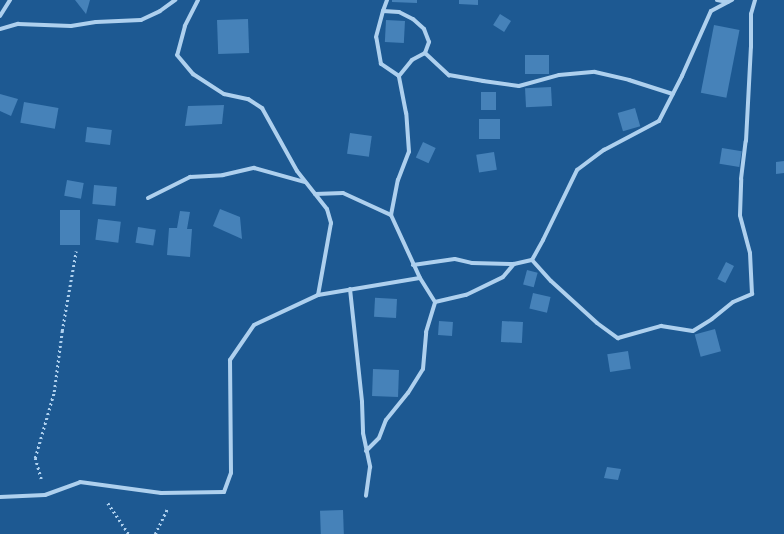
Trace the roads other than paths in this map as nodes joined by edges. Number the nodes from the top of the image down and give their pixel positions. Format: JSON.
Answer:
{"nodes":[{"id":1,"x":10,"y":0,"type":"edge"},
{"id":2,"x":175,"y":0,"type":"edge"},
{"id":3,"x":198,"y":0,"type":"edge"},
{"id":4,"x":387,"y":0,"type":"edge"},
{"id":5,"x":717,"y":0,"type":"edge"},
{"id":6,"x":755,"y":0,"type":"edge"},
{"id":7,"x":730,"y":1,"type":"edge"},
{"id":8,"x":383,"y":11,"type":"junction"},
{"id":9,"x":0,"y":16,"type":"edge"},
{"id":10,"x":0,"y":29,"type":"edge"},
{"id":11,"x":425,"y":52,"type":"junction"},
{"id":12,"x":399,"y":76,"type":"junction"},
{"id":13,"x":673,"y":94,"type":"junction"},
{"id":14,"x":305,"y":182,"type":"junction"},
{"id":15,"x":315,"y":194,"type":"junction"},
{"id":16,"x":148,"y":198,"type":"dead end"},
{"id":17,"x":391,"y":215,"type":"junction"},
{"id":18,"x":532,"y":260,"type":"junction"},
{"id":19,"x":514,"y":264,"type":"junction"},
{"id":20,"x":413,"y":265,"type":"junction"},
{"id":21,"x":420,"y":278,"type":"junction"},
{"id":22,"x":350,"y":289,"type":"junction"},
{"id":23,"x":318,"y":295,"type":"junction"},
{"id":24,"x":435,"y":302,"type":"junction"},
{"id":25,"x":366,"y":451,"type":"junction"},
{"id":26,"x":366,"y":496,"type":"dead end"},
{"id":27,"x":0,"y":497,"type":"edge"}],
"edges":[{"from":1,"to":9,"type":"street"},
{"from":2,"to":10,"type":"street"},
{"from":3,"to":14,"type":"street"},
{"from":4,"to":8,"type":"street"},
{"from":5,"to":7,"type":"street"},
{"from":6,"to":18,"type":"street"},
{"from":7,"to":13,"type":"street"},
{"from":8,"to":11,"type":"street"},
{"from":8,"to":12,"type":"street"},
{"from":11,"to":12,"type":"street"},
{"from":11,"to":13,"type":"street"},
{"from":12,"to":17,"type":"street"},
{"from":13,"to":18,"type":"street"},
{"from":14,"to":15,"type":"street"},
{"from":14,"to":16,"type":"street"},
{"from":15,"to":17,"type":"street"},
{"from":15,"to":23,"type":"street"},
{"from":17,"to":20,"type":"street"},
{"from":18,"to":19,"type":"street"},
{"from":19,"to":20,"type":"street"},
{"from":19,"to":24,"type":"street"},
{"from":20,"to":21,"type":"street"},
{"from":21,"to":22,"type":"street"},
{"from":21,"to":24,"type":"street"},
{"from":22,"to":23,"type":"street"},
{"from":22,"to":25,"type":"street"},
{"from":23,"to":27,"type":"street"},
{"from":24,"to":25,"type":"street"},
{"from":25,"to":26,"type":"street"}]}
